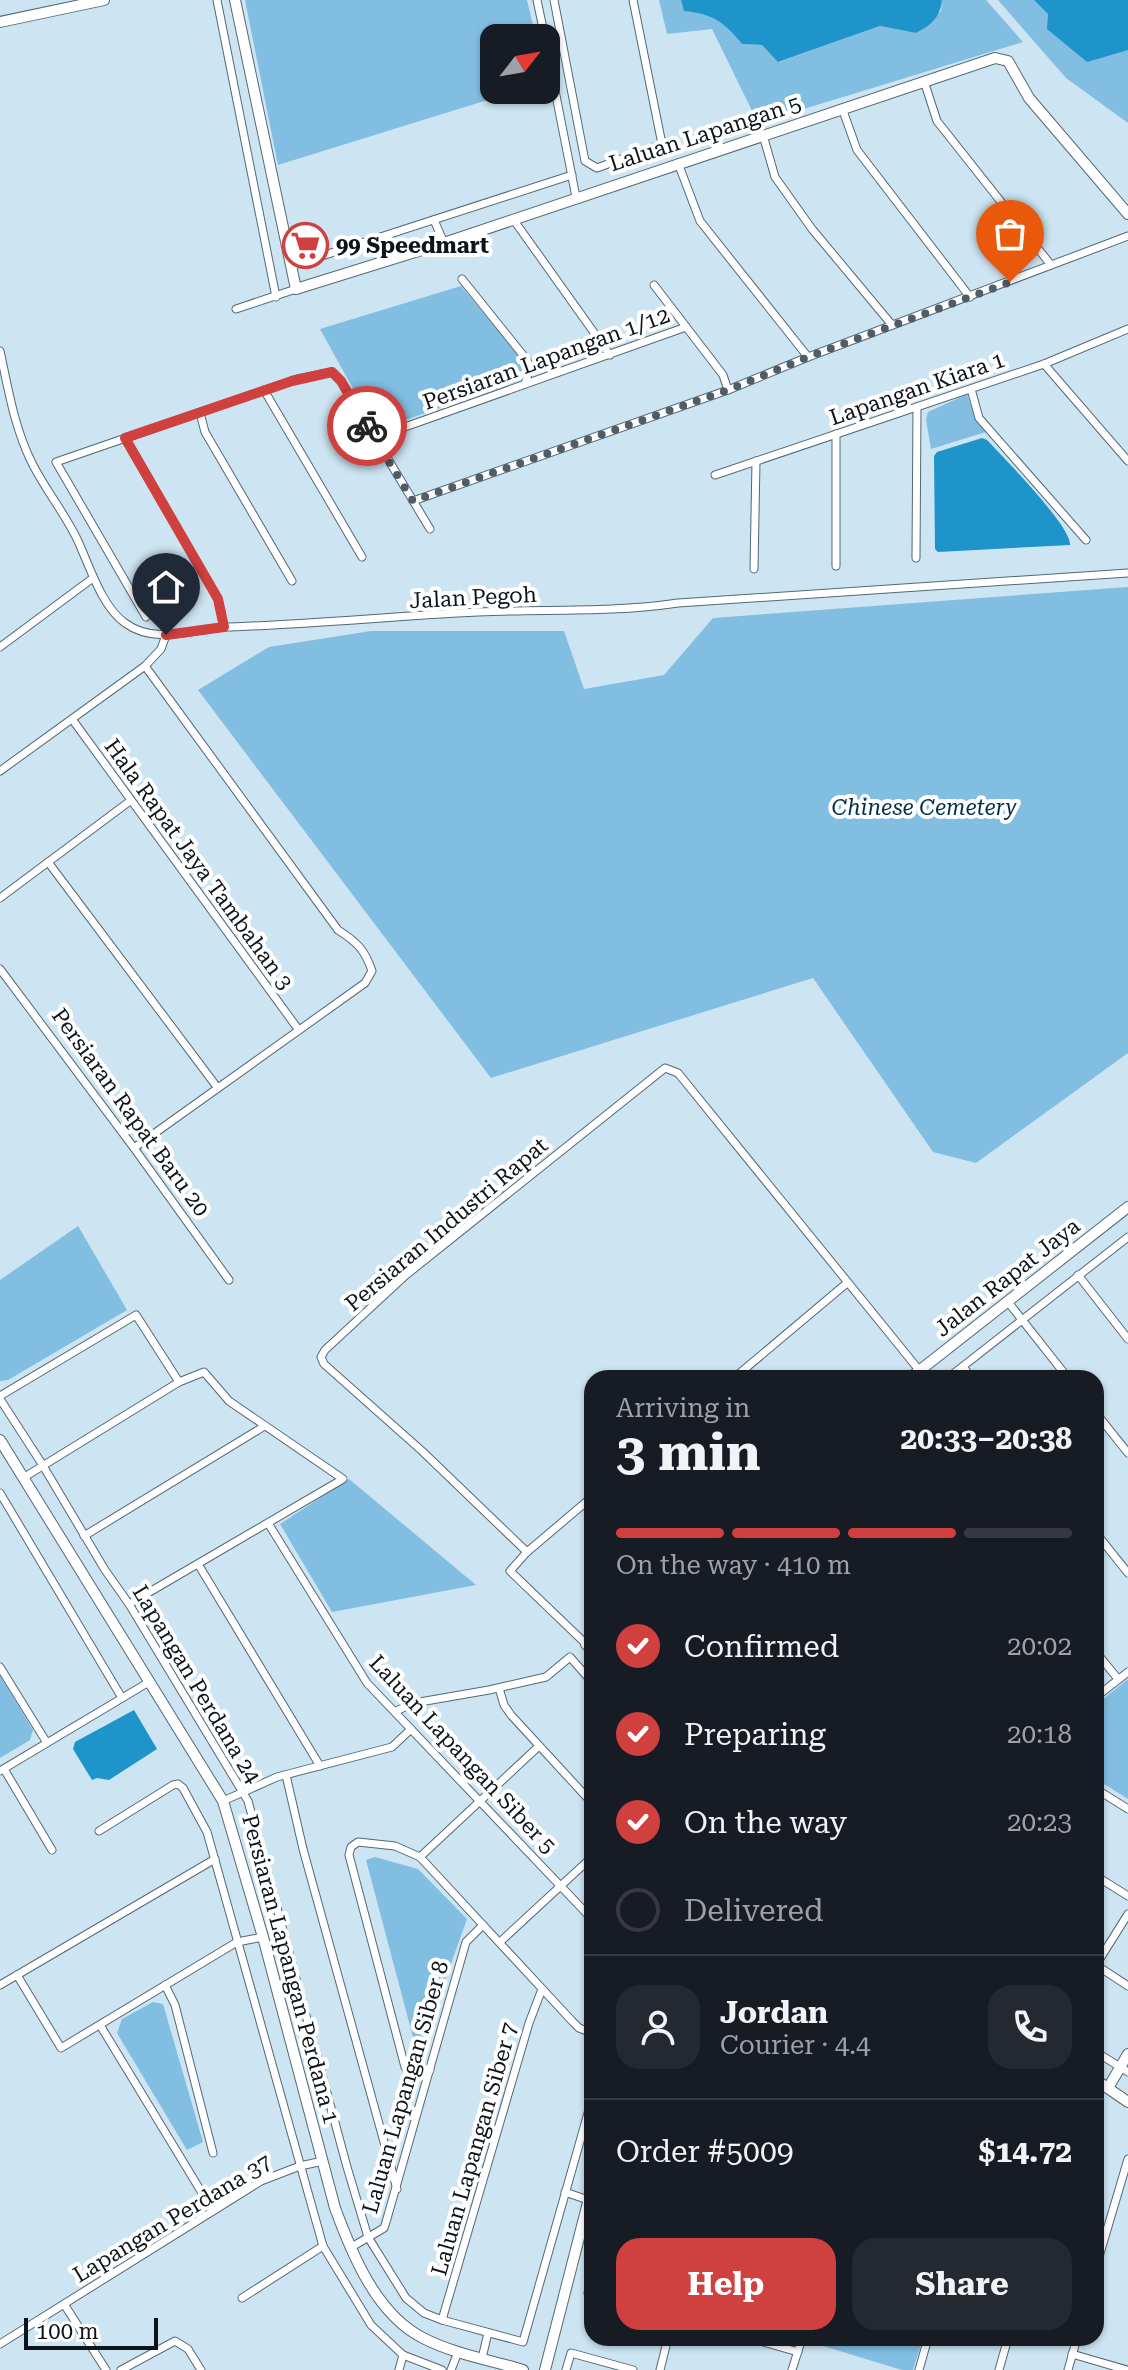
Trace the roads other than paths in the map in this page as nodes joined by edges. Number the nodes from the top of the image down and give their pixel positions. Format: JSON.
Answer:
{"nodes":[{"id":1,"x":104,"y":0,"type":"edge"},
{"id":2,"x":217,"y":0,"type":"edge"},
{"id":3,"x":235,"y":0,"type":"edge"},
{"id":4,"x":537,"y":0,"type":"edge"},
{"id":5,"x":554,"y":0,"type":"edge"},
{"id":6,"x":633,"y":0,"type":"edge"},
{"id":7,"x":0,"y":22,"type":"edge"},
{"id":8,"x":542,"y":24,"type":"edge"},
{"id":9,"x":924,"y":81,"type":"junction"},
{"id":10,"x":558,"y":104,"type":"edge"},
{"id":11,"x":842,"y":108,"type":"junction"},
{"id":12,"x":763,"y":135,"type":"junction"},
{"id":13,"x":678,"y":163,"type":"junction"},
{"id":14,"x":572,"y":175,"type":"junction"},
{"id":15,"x":273,"y":178,"type":"junction"},
{"id":16,"x":253,"y":181,"type":"junction"},
{"id":17,"x":576,"y":197,"type":"junction"},
{"id":18,"x":1128,"y":214,"type":"edge"},
{"id":19,"x":513,"y":219,"type":"junction"},
{"id":20,"x":434,"y":220,"type":"junction"},
{"id":21,"x":1128,"y":236,"type":"edge"},
{"id":22,"x":444,"y":243,"type":"junction"},
{"id":23,"x":1051,"y":265,"type":"junction"},
{"id":24,"x":291,"y":266,"type":"junction"},
{"id":25,"x":462,"y":279,"type":"dead end"},
{"id":26,"x":654,"y":285,"type":"dead end"},
{"id":27,"x":296,"y":289,"type":"junction"},
{"id":28,"x":276,"y":297,"type":"junction"},
{"id":29,"x":970,"y":297,"type":"junction"},
{"id":30,"x":236,"y":309,"type":"dead end"},
{"id":31,"x":892,"y":325,"type":"junction"},
{"id":32,"x":686,"y":327,"type":"junction"},
{"id":33,"x":1127,"y":331,"type":"edge"},
{"id":34,"x":0,"y":351,"type":"edge"},
{"id":35,"x":610,"y":355,"type":"junction"},
{"id":36,"x":808,"y":357,"type":"junction"},
{"id":37,"x":1044,"y":364,"type":"junction"},
{"id":38,"x":525,"y":384,"type":"junction"},
{"id":39,"x":971,"y":389,"type":"junction"},
{"id":40,"x":264,"y":390,"type":"junction"},
{"id":41,"x":728,"y":390,"type":"junction"},
{"id":42,"x":917,"y":407,"type":"junction"},
{"id":43,"x":200,"y":413,"type":"junction"},
{"id":44,"x":836,"y":434,"type":"junction"},
{"id":45,"x":125,"y":438,"type":"junction"},
{"id":46,"x":374,"y":438,"type":"junction"},
{"id":47,"x":756,"y":461,"type":"junction"},
{"id":48,"x":1128,"y":461,"type":"edge"},
{"id":49,"x":715,"y":475,"type":"dead end"},
{"id":50,"x":413,"y":501,"type":"junction"},
{"id":51,"x":430,"y":529,"type":"dead end"},
{"id":52,"x":1086,"y":540,"type":"dead end"},
{"id":53,"x":362,"y":557,"type":"dead end"},
{"id":54,"x":916,"y":558,"type":"dead end"},
{"id":55,"x":836,"y":566,"type":"dead end"},
{"id":56,"x":754,"y":569,"type":"dead end"},
{"id":57,"x":1128,"y":573,"type":"edge"},
{"id":58,"x":93,"y":578,"type":"junction"},
{"id":59,"x":292,"y":581,"type":"dead end"},
{"id":60,"x":146,"y":617,"type":"dead end"},
{"id":61,"x":224,"y":627,"type":"junction"},
{"id":62,"x":166,"y":635,"type":"junction"},
{"id":63,"x":0,"y":647,"type":"edge"},
{"id":64,"x":145,"y":666,"type":"junction"},
{"id":65,"x":72,"y":719,"type":"junction"},
{"id":66,"x":0,"y":771,"type":"edge"},
{"id":67,"x":130,"y":801,"type":"junction"},
{"id":68,"x":48,"y":862,"type":"junction"},
{"id":69,"x":0,"y":898,"type":"edge"},
{"id":70,"x":0,"y":969,"type":"edge"},
{"id":71,"x":298,"y":1029,"type":"junction"},
{"id":72,"x":217,"y":1087,"type":"junction"},
{"id":73,"x":134,"y":1148,"type":"junction"},
{"id":74,"x":1128,"y":1207,"type":"edge"},
{"id":75,"x":1128,"y":1237,"type":"edge"},
{"id":76,"x":1078,"y":1275,"type":"junction"},
{"id":77,"x":229,"y":1280,"type":"dead end"},
{"id":78,"x":847,"y":1283,"type":"junction"},
{"id":79,"x":1008,"y":1302,"type":"junction"},
{"id":80,"x":1020,"y":1319,"type":"junction"},
{"id":81,"x":1128,"y":1339,"type":"edge"},
{"id":82,"x":963,"y":1367,"type":"junction"},
{"id":83,"x":744,"y":1370,"type":"edge"},
{"id":84,"x":919,"y":1370,"type":"joint"},
{"id":85,"x":959,"y":1370,"type":"edge"},
{"id":86,"x":965,"y":1370,"type":"edge"},
{"id":87,"x":1061,"y":1370,"type":"edge"},
{"id":88,"x":179,"y":1382,"type":"junction"},
{"id":89,"x":0,"y":1397,"type":"edge"},
{"id":90,"x":1104,"y":1423,"type":"edge"},
{"id":91,"x":263,"y":1427,"type":"junction"},
{"id":92,"x":0,"y":1440,"type":"edge"},
{"id":93,"x":1128,"y":1453,"type":"edge"},
{"id":94,"x":42,"y":1464,"type":"junction"},
{"id":95,"x":23,"y":1478,"type":"junction"},
{"id":96,"x":0,"y":1493,"type":"edge"},
{"id":97,"x":584,"y":1504,"type":"edge"},
{"id":98,"x":268,"y":1523,"type":"junction"},
{"id":99,"x":84,"y":1536,"type":"junction"},
{"id":100,"x":1104,"y":1543,"type":"edge"},
{"id":101,"x":527,"y":1552,"type":"junction"},
{"id":102,"x":198,"y":1564,"type":"junction"},
{"id":103,"x":1128,"y":1573,"type":"edge"},
{"id":104,"x":129,"y":1604,"type":"junction"},
{"id":105,"x":584,"y":1639,"type":"edge"},
{"id":106,"x":1104,"y":1662,"type":"edge"},
{"id":107,"x":0,"y":1667,"type":"edge"},
{"id":108,"x":1128,"y":1672,"type":"edge"},
{"id":109,"x":584,"y":1673,"type":"edge"},
{"id":110,"x":1118,"y":1679,"type":"junction"},
{"id":111,"x":149,"y":1682,"type":"junction"},
{"id":112,"x":499,"y":1688,"type":"junction"},
{"id":113,"x":1104,"y":1690,"type":"edge"},
{"id":114,"x":122,"y":1698,"type":"junction"},
{"id":115,"x":396,"y":1711,"type":"junction"},
{"id":116,"x":411,"y":1729,"type":"junction"},
{"id":117,"x":47,"y":1743,"type":"junction"},
{"id":118,"x":539,"y":1746,"type":"junction"},
{"id":119,"x":320,"y":1766,"type":"junction"},
{"id":120,"x":2,"y":1770,"type":"edge"},
{"id":121,"x":286,"y":1775,"type":"junction"},
{"id":122,"x":242,"y":1792,"type":"junction"},
{"id":123,"x":584,"y":1794,"type":"edge"},
{"id":124,"x":1104,"y":1794,"type":"edge"},
{"id":125,"x":223,"y":1801,"type":"junction"},
{"id":126,"x":480,"y":1802,"type":"junction"},
{"id":127,"x":1128,"y":1809,"type":"edge"},
{"id":128,"x":99,"y":1831,"type":"dead end"},
{"id":129,"x":52,"y":1850,"type":"dead end"},
{"id":130,"x":420,"y":1857,"type":"junction"},
{"id":131,"x":215,"y":1859,"type":"junction"},
{"id":132,"x":584,"y":1864,"type":"edge"},
{"id":133,"x":1104,"y":1881,"type":"edge"},
{"id":134,"x":560,"y":1886,"type":"junction"},
{"id":135,"x":1128,"y":1896,"type":"edge"},
{"id":136,"x":584,"y":1911,"type":"edge"},
{"id":137,"x":1128,"y":1914,"type":"edge"},
{"id":138,"x":483,"y":1925,"type":"junction"},
{"id":139,"x":263,"y":1937,"type":"junction"},
{"id":140,"x":237,"y":1942,"type":"junction"},
{"id":141,"x":500,"y":1942,"type":"junction"},
{"id":142,"x":1104,"y":1952,"type":"edge"},
{"id":143,"x":1104,"y":1970,"type":"edge"},
{"id":144,"x":17,"y":1975,"type":"junction"},
{"id":145,"x":0,"y":1985,"type":"edge"},
{"id":146,"x":165,"y":1985,"type":"junction"},
{"id":147,"x":1128,"y":1986,"type":"edge"},
{"id":148,"x":542,"y":1989,"type":"junction"},
{"id":149,"x":100,"y":2025,"type":"junction"},
{"id":150,"x":584,"y":2030,"type":"edge"},
{"id":151,"x":1128,"y":2054,"type":"edge"},
{"id":152,"x":1104,"y":2057,"type":"edge"},
{"id":153,"x":430,"y":2070,"type":"junction"},
{"id":154,"x":1124,"y":2070,"type":"edge"},
{"id":155,"x":1104,"y":2085,"type":"edge"},
{"id":156,"x":1108,"y":2088,"type":"junction"},
{"id":157,"x":1128,"y":2102,"type":"edge"},
{"id":158,"x":584,"y":2127,"type":"edge"},
{"id":159,"x":213,"y":2153,"type":"dead end"},
{"id":160,"x":1128,"y":2159,"type":"edge"},
{"id":161,"x":323,"y":2161,"type":"junction"},
{"id":162,"x":300,"y":2166,"type":"junction"},
{"id":163,"x":397,"y":2189,"type":"junction"},
{"id":164,"x":565,"y":2192,"type":"junction"},
{"id":165,"x":584,"y":2199,"type":"edge"},
{"id":166,"x":213,"y":2211,"type":"junction"},
{"id":167,"x":584,"y":2216,"type":"edge"},
{"id":168,"x":368,"y":2237,"type":"junction"},
{"id":169,"x":1104,"y":2240,"type":"edge"},
{"id":170,"x":323,"y":2246,"type":"junction"},
{"id":171,"x":350,"y":2248,"type":"junction"},
{"id":172,"x":242,"y":2298,"type":"dead end"},
{"id":173,"x":64,"y":2304,"type":"junction"},
{"id":174,"x":442,"y":2320,"type":"junction"},
{"id":175,"x":488,"y":2333,"type":"junction"},
{"id":176,"x":0,"y":2344,"type":"edge"},
{"id":177,"x":666,"y":2346,"type":"edge"},
{"id":178,"x":777,"y":2346,"type":"edge"},
{"id":179,"x":800,"y":2346,"type":"edge"},
{"id":180,"x":926,"y":2346,"type":"edge"},
{"id":181,"x":1006,"y":2346,"type":"edge"},
{"id":182,"x":1074,"y":2346,"type":"edge"},
{"id":183,"x":458,"y":2352,"type":"junction"},
{"id":184,"x":798,"y":2352,"type":"junction"},
{"id":185,"x":1072,"y":2354,"type":"junction"},
{"id":186,"x":403,"y":2355,"type":"junction"},
{"id":187,"x":482,"y":2358,"type":"junction"},
{"id":188,"x":106,"y":2370,"type":"edge"},
{"id":189,"x":121,"y":2370,"type":"edge"},
{"id":190,"x":201,"y":2370,"type":"edge"},
{"id":191,"x":399,"y":2370,"type":"edge"},
{"id":192,"x":442,"y":2370,"type":"edge"},
{"id":193,"x":451,"y":2370,"type":"edge"},
{"id":194,"x":523,"y":2370,"type":"edge"},
{"id":195,"x":545,"y":2370,"type":"edge"},
{"id":196,"x":566,"y":2370,"type":"edge"},
{"id":197,"x":633,"y":2370,"type":"edge"},
{"id":198,"x":660,"y":2370,"type":"edge"},
{"id":199,"x":792,"y":2370,"type":"edge"},
{"id":200,"x":919,"y":2370,"type":"edge"},
{"id":201,"x":999,"y":2370,"type":"edge"},
{"id":202,"x":1068,"y":2370,"type":"edge"},
{"id":203,"x":1127,"y":2370,"type":"edge"}],
"edges":[{"from":1,"to":7,"type":"street"},
{"from":2,"to":16,"type":"street"},
{"from":3,"to":15,"type":"street"},
{"from":4,"to":8,"type":"street"},
{"from":5,"to":6,"type":"street"},
{"from":9,"to":11,"type":"street","name":"Laluan Lapangan 5"},
{"from":9,"to":18,"type":"street","name":"Laluan Lapangan 5"},
{"from":9,"to":23,"type":"street"},
{"from":10,"to":14,"type":"street"},
{"from":11,"to":12,"type":"street","name":"Laluan Lapangan 5"},
{"from":11,"to":29,"type":"street"},
{"from":12,"to":13,"type":"street","name":"Laluan Lapangan 5"},
{"from":12,"to":31,"type":"street"},
{"from":13,"to":17,"type":"street","name":"Laluan Lapangan 5"},
{"from":13,"to":36,"type":"street"},
{"from":14,"to":17,"type":"street"},
{"from":14,"to":20,"type":"street"},
{"from":15,"to":16,"type":"street"},
{"from":15,"to":24,"type":"street"},
{"from":16,"to":28,"type":"street"},
{"from":17,"to":19,"type":"street","name":"Laluan Lapangan 5"},
{"from":19,"to":22,"type":"street","name":"Laluan Lapangan 5"},
{"from":19,"to":35,"type":"street"},
{"from":20,"to":22,"type":"street"},
{"from":20,"to":24,"type":"street"},
{"from":21,"to":23,"type":"street"},
{"from":22,"to":27,"type":"street","name":"Laluan Lapangan 5"},
{"from":23,"to":29,"type":"street"},
{"from":24,"to":27,"type":"street"},
{"from":25,"to":38,"type":"street"},
{"from":26,"to":32,"type":"street"},
{"from":27,"to":28,"type":"street"},
{"from":28,"to":30,"type":"street"},
{"from":29,"to":31,"type":"street"},
{"from":31,"to":36,"type":"street"},
{"from":32,"to":35,"type":"street","name":"Persiaran Lapangan 1/12"},
{"from":32,"to":41,"type":"street"},
{"from":33,"to":37,"type":"street","name":"Lapangan Kiara 1"},
{"from":34,"to":58,"type":"street","name":"Jalan Pegoh"},
{"from":35,"to":38,"type":"street","name":"Persiaran Lapangan 1/12"},
{"from":36,"to":41,"type":"street"},
{"from":37,"to":39,"type":"street","name":"Lapangan Kiara 1"},
{"from":37,"to":48,"type":"street"},
{"from":38,"to":46,"type":"street","name":"Persiaran Lapangan 1/12"},
{"from":39,"to":42,"type":"street","name":"Lapangan Kiara 1"},
{"from":39,"to":52,"type":"street"},
{"from":40,"to":43,"type":"street"},
{"from":40,"to":46,"type":"street"},
{"from":40,"to":53,"type":"street"},
{"from":41,"to":50,"type":"street"},
{"from":42,"to":44,"type":"street","name":"Lapangan Kiara 1"},
{"from":42,"to":54,"type":"street"},
{"from":43,"to":45,"type":"street"},
{"from":43,"to":59,"type":"street"},
{"from":44,"to":47,"type":"street","name":"Lapangan Kiara 1"},
{"from":44,"to":55,"type":"street"},
{"from":45,"to":60,"type":"street"},
{"from":45,"to":61,"type":"street"},
{"from":46,"to":50,"type":"street"},
{"from":47,"to":49,"type":"street","name":"Lapangan Kiara 1"},
{"from":47,"to":56,"type":"street"},
{"from":50,"to":51,"type":"street"},
{"from":57,"to":61,"type":"street","name":"Jalan Pegoh"},
{"from":58,"to":62,"type":"street","name":"Jalan Pegoh"},
{"from":58,"to":63,"type":"street"},
{"from":61,"to":62,"type":"street","name":"Jalan Pegoh"},
{"from":62,"to":64,"type":"street"},
{"from":64,"to":65,"type":"street"},
{"from":64,"to":71,"type":"street"},
{"from":65,"to":66,"type":"street"},
{"from":65,"to":67,"type":"street","name":"Hala Rapat Jaya Tambahan 3"},
{"from":67,"to":68,"type":"street"},
{"from":67,"to":71,"type":"street","name":"Hala Rapat Jaya Tambahan 3"},
{"from":68,"to":69,"type":"street"},
{"from":68,"to":72,"type":"street"},
{"from":70,"to":73,"type":"street","name":"Persiaran Rapat Baru 20"},
{"from":71,"to":72,"type":"street"},
{"from":72,"to":73,"type":"street"},
{"from":73,"to":77,"type":"street","name":"Persiaran Rapat Baru 20"},
{"from":74,"to":79,"type":"street","name":"Jalan Rapat Jaya"},
{"from":75,"to":76,"type":"street"},
{"from":76,"to":80,"type":"street"},
{"from":76,"to":81,"type":"street"},
{"from":78,"to":83,"type":"street"},
{"from":78,"to":84,"type":"street","name":"Persiaran Industri Rapat"},
{"from":78,"to":101,"type":"street","name":"Persiaran Industri Rapat"},
{"from":79,"to":80,"type":"street"},
{"from":79,"to":84,"type":"street","name":"Jalan Rapat Jaya"},
{"from":80,"to":82,"type":"street"},
{"from":80,"to":87,"type":"street"},
{"from":82,"to":85,"type":"street"},
{"from":82,"to":86,"type":"street"},
{"from":88,"to":89,"type":"street"},
{"from":88,"to":91,"type":"street"},
{"from":88,"to":94,"type":"street"},
{"from":89,"to":94,"type":"street","name":"Lapangan Perdana 24"},
{"from":90,"to":93,"type":"street"},
{"from":91,"to":98,"type":"street"},
{"from":91,"to":99,"type":"street"},
{"from":92,"to":95,"type":"street","name":"Persiaran Lapangan Perdana 1"},
{"from":94,"to":95,"type":"street"},
{"from":94,"to":99,"type":"street","name":"Lapangan Perdana 24"},
{"from":95,"to":111,"type":"street","name":"Persiaran Lapangan Perdana 1"},
{"from":96,"to":114,"type":"street"},
{"from":97,"to":101,"type":"street"},
{"from":98,"to":102,"type":"street"},
{"from":98,"to":115,"type":"street","name":"Laluan Lapangan Siber 5"},
{"from":99,"to":104,"type":"street","name":"Lapangan Perdana 24"},
{"from":100,"to":103,"type":"street"},
{"from":101,"to":105,"type":"street"},
{"from":102,"to":104,"type":"street"},
{"from":102,"to":119,"type":"street"},
{"from":104,"to":122,"type":"street","name":"Lapangan Perdana 24"},
{"from":106,"to":110,"type":"street"},
{"from":107,"to":117,"type":"street"},
{"from":108,"to":110,"type":"street"},
{"from":109,"to":112,"type":"street"},
{"from":110,"to":113,"type":"street"},
{"from":111,"to":114,"type":"street"},
{"from":111,"to":125,"type":"street","name":"Persiaran Lapangan Perdana 1"},
{"from":112,"to":115,"type":"street"},
{"from":112,"to":118,"type":"street"},
{"from":114,"to":117,"type":"street"},
{"from":115,"to":116,"type":"street","name":"Laluan Lapangan Siber 5"},
{"from":116,"to":119,"type":"street"},
{"from":116,"to":126,"type":"street","name":"Laluan Lapangan Siber 5"},
{"from":117,"to":120,"type":"street"},
{"from":118,"to":123,"type":"street"},
{"from":118,"to":126,"type":"street"},
{"from":119,"to":121,"type":"street"},
{"from":120,"to":129,"type":"street"},
{"from":121,"to":122,"type":"street"},
{"from":121,"to":163,"type":"street"},
{"from":122,"to":125,"type":"street"},
{"from":122,"to":168,"type":"street","name":"Lapangan Perdana 24"},
{"from":124,"to":127,"type":"street"},
{"from":125,"to":139,"type":"street","name":"Persiaran Lapangan Perdana 1"},
{"from":126,"to":130,"type":"street"},
{"from":126,"to":134,"type":"street","name":"Laluan Lapangan Siber 5"},
{"from":128,"to":131,"type":"street"},
{"from":130,"to":138,"type":"street"},
{"from":130,"to":153,"type":"street"},
{"from":131,"to":140,"type":"street"},
{"from":131,"to":144,"type":"street"},
{"from":132,"to":134,"type":"street"},
{"from":133,"to":135,"type":"street"},
{"from":134,"to":136,"type":"street","name":"Laluan Lapangan Siber 5"},
{"from":134,"to":141,"type":"street"},
{"from":137,"to":142,"type":"street"},
{"from":138,"to":141,"type":"street"},
{"from":138,"to":153,"type":"street","name":"Laluan Lapangan Siber 8"},
{"from":139,"to":140,"type":"street"},
{"from":139,"to":161,"type":"street","name":"Persiaran Lapangan Perdana 1"},
{"from":140,"to":146,"type":"street"},
{"from":140,"to":162,"type":"street"},
{"from":141,"to":148,"type":"street"},
{"from":143,"to":147,"type":"street"},
{"from":144,"to":145,"type":"street"},
{"from":144,"to":149,"type":"street"},
{"from":146,"to":149,"type":"street"},
{"from":146,"to":159,"type":"street"},
{"from":148,"to":150,"type":"street"},
{"from":148,"to":174,"type":"street","name":"Laluan Lapangan Siber 7"},
{"from":149,"to":166,"type":"street"},
{"from":151,"to":154,"type":"street"},
{"from":152,"to":154,"type":"street"},
{"from":153,"to":163,"type":"street","name":"Laluan Lapangan Siber 8"},
{"from":154,"to":156,"type":"street"},
{"from":155,"to":156,"type":"street"},
{"from":156,"to":157,"type":"street"},
{"from":158,"to":164,"type":"street"},
{"from":160,"to":169,"type":"street"},
{"from":161,"to":162,"type":"street","name":"Lapangan Perdana 37"},
{"from":161,"to":171,"type":"street","name":"Persiaran Lapangan Perdana 1"},
{"from":162,"to":166,"type":"street","name":"Lapangan Perdana 37"},
{"from":162,"to":170,"type":"street"},
{"from":163,"to":168,"type":"street","name":"Laluan Lapangan Siber 8"},
{"from":164,"to":165,"type":"street"},
{"from":164,"to":175,"type":"street","name":"Lapangan Perdana 24"},
{"from":166,"to":173,"type":"street","name":"Lapangan Perdana 37"},
{"from":167,"to":195,"type":"street"},
{"from":168,"to":171,"type":"street","name":"Laluan Lapangan Siber 8"},
{"from":168,"to":174,"type":"street","name":"Lapangan Perdana 24"},
{"from":170,"to":172,"type":"street"},
{"from":170,"to":186,"type":"street"},
{"from":171,"to":183,"type":"street","name":"Persiaran Lapangan Perdana 1"},
{"from":173,"to":176,"type":"street","name":"Lapangan Perdana 37"},
{"from":173,"to":188,"type":"street"},
{"from":174,"to":175,"type":"street","name":"Lapangan Perdana 24"},
{"from":175,"to":187,"type":"street"},
{"from":177,"to":198,"type":"street"},
{"from":178,"to":184,"type":"street"},
{"from":179,"to":184,"type":"street"},
{"from":180,"to":200,"type":"street"},
{"from":181,"to":201,"type":"street"},
{"from":182,"to":185,"type":"street"},
{"from":183,"to":187,"type":"street","name":"Persiaran Lapangan Perdana 1"},
{"from":183,"to":193,"type":"street"},
{"from":184,"to":199,"type":"street"},
{"from":185,"to":202,"type":"street"},
{"from":185,"to":203,"type":"street"},
{"from":186,"to":191,"type":"street"},
{"from":186,"to":192,"type":"street"},
{"from":187,"to":194,"type":"street","name":"Persiaran Lapangan Perdana 1"},
{"from":189,"to":190,"type":"street"},
{"from":196,"to":197,"type":"street"}]}
